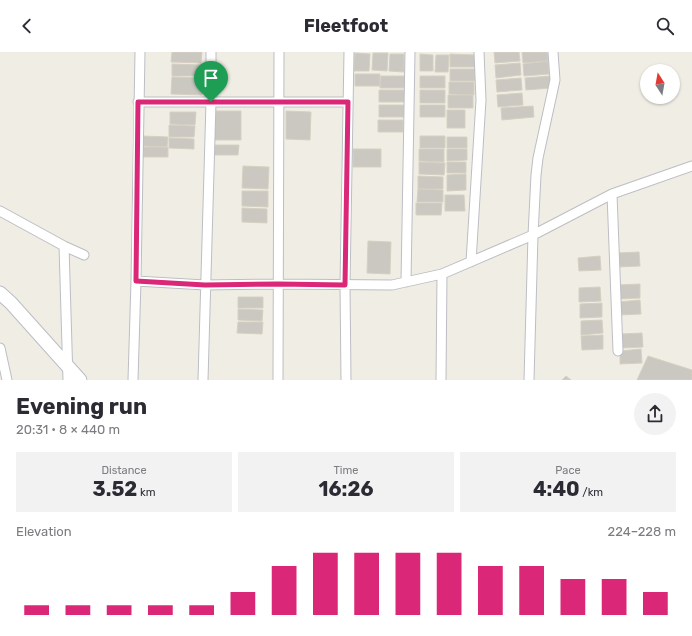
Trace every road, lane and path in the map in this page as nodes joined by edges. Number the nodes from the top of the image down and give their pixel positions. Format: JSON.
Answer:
{"nodes":[{"id":1,"x":140,"y":52,"type":"edge"},
{"id":2,"x":211,"y":52,"type":"edge"},
{"id":3,"x":279,"y":52,"type":"edge"},
{"id":4,"x":349,"y":52,"type":"edge"},
{"id":5,"x":410,"y":52,"type":"edge"},
{"id":6,"x":479,"y":52,"type":"edge"},
{"id":7,"x":553,"y":52,"type":"edge"},
{"id":8,"x":138,"y":102,"type":"junction"},
{"id":9,"x":211,"y":102,"type":"junction"},
{"id":10,"x":279,"y":102,"type":"junction"},
{"id":11,"x":348,"y":102,"type":"junction"},
{"id":12,"x":692,"y":166,"type":"edge"},
{"id":13,"x":612,"y":194,"type":"junction"},
{"id":14,"x":0,"y":211,"type":"edge"},
{"id":15,"x":533,"y":235,"type":"junction"},
{"id":16,"x":64,"y":246,"type":"junction"},
{"id":17,"x":84,"y":254,"type":"dead end"},
{"id":18,"x":471,"y":262,"type":"junction"},
{"id":19,"x":442,"y":274,"type":"junction"},
{"id":20,"x":136,"y":281,"type":"junction"},
{"id":21,"x":406,"y":282,"type":"junction"},
{"id":22,"x":278,"y":284,"type":"junction"},
{"id":23,"x":205,"y":285,"type":"junction"},
{"id":24,"x":345,"y":285,"type":"junction"},
{"id":25,"x":0,"y":293,"type":"edge"},
{"id":26,"x":6,"y":304,"type":"edge"},
{"id":27,"x":0,"y":348,"type":"edge"},
{"id":28,"x":618,"y":351,"type":"dead end"},
{"id":29,"x":68,"y":366,"type":"junction"},
{"id":30,"x":7,"y":380,"type":"edge"},
{"id":31,"x":68,"y":380,"type":"edge"},
{"id":32,"x":80,"y":380,"type":"edge"},
{"id":33,"x":133,"y":380,"type":"edge"},
{"id":34,"x":203,"y":380,"type":"edge"},
{"id":35,"x":278,"y":380,"type":"edge"},
{"id":36,"x":346,"y":380,"type":"edge"},
{"id":37,"x":441,"y":380,"type":"edge"},
{"id":38,"x":529,"y":380,"type":"edge"}],
"edges":[{"from":1,"to":8,"type":"street"},
{"from":2,"to":9,"type":"street"},
{"from":3,"to":10,"type":"street"},
{"from":4,"to":11,"type":"street"},
{"from":5,"to":21,"type":"street"},
{"from":6,"to":18,"type":"street"},
{"from":7,"to":15,"type":"street"},
{"from":8,"to":9,"type":"street"},
{"from":8,"to":20,"type":"street"},
{"from":9,"to":10,"type":"street"},
{"from":9,"to":23,"type":"street"},
{"from":10,"to":11,"type":"street"},
{"from":10,"to":22,"type":"street"},
{"from":11,"to":24,"type":"street"},
{"from":12,"to":13,"type":"street"},
{"from":13,"to":15,"type":"street"},
{"from":13,"to":28,"type":"street"},
{"from":14,"to":16,"type":"street"},
{"from":15,"to":18,"type":"street"},
{"from":15,"to":38,"type":"street"},
{"from":16,"to":17,"type":"street"},
{"from":16,"to":29,"type":"street"},
{"from":18,"to":19,"type":"street"},
{"from":19,"to":21,"type":"street"},
{"from":19,"to":37,"type":"street"},
{"from":20,"to":23,"type":"street"},
{"from":20,"to":33,"type":"street"},
{"from":21,"to":24,"type":"street"},
{"from":22,"to":23,"type":"street"},
{"from":22,"to":24,"type":"street"},
{"from":22,"to":35,"type":"street"},
{"from":23,"to":34,"type":"street"},
{"from":24,"to":36,"type":"street"},
{"from":25,"to":26,"type":"street"},
{"from":26,"to":29,"type":"street"},
{"from":27,"to":30,"type":"street"},
{"from":29,"to":31,"type":"street"},
{"from":29,"to":32,"type":"street"}]}
